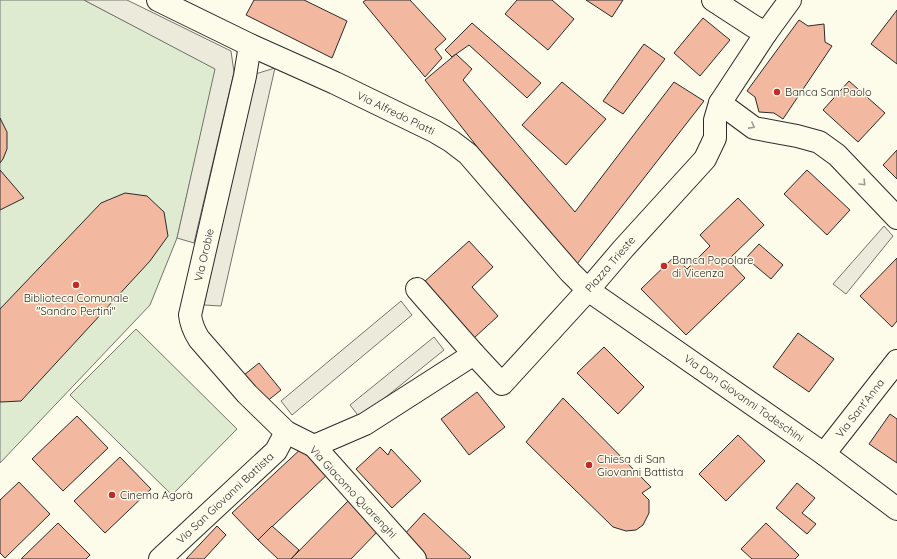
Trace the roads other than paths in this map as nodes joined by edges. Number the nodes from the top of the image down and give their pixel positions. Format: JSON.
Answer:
{"nodes":[{"id":1,"x":158,"y":0,"type":"edge"},
{"id":2,"x":713,"y":0,"type":"edge"},
{"id":3,"x":790,"y":0,"type":"edge"},
{"id":4,"x":766,"y":33,"type":"junction"},
{"id":5,"x":250,"y":45,"type":"junction"},
{"id":6,"x":720,"y":103,"type":"junction"},
{"id":7,"x":897,"y":218,"type":"edge"},
{"id":8,"x":417,"y":289,"type":"dead end"},
{"id":9,"x":588,"y":290,"type":"junction"},
{"id":10,"x":474,"y":354,"type":"junction"},
{"id":11,"x":897,"y":361,"type":"edge"},
{"id":12,"x":286,"y":432,"type":"junction"},
{"id":13,"x":314,"y":446,"type":"junction"},
{"id":14,"x":824,"y":454,"type":"junction"},
{"id":15,"x":897,"y":509,"type":"edge"},
{"id":16,"x":160,"y":559,"type":"edge"},
{"id":17,"x":415,"y":559,"type":"edge"}],
"edges":[{"from":1,"to":5,"type":"street","name":"Via Alfredo Piatti"},
{"from":2,"to":4,"type":"street"},
{"from":3,"to":4,"type":"street","name":"Piazza Trieste"},
{"from":4,"to":6,"type":"street","name":"Piazza Trieste"},
{"from":5,"to":9,"type":"street","name":"Via Alfredo Piatti"},
{"from":5,"to":12,"type":"street","name":"Via Orobie"},
{"from":6,"to":7,"type":"street","one_way":true},
{"from":6,"to":9,"type":"street","name":"Piazza Trieste"},
{"from":8,"to":10,"type":"street","name":"Piazza Trieste"},
{"from":9,"to":10,"type":"street","name":"Piazza Trieste"},
{"from":9,"to":14,"type":"street","name":"Via Don Giovanni Todeschini"},
{"from":10,"to":13,"type":"street"},
{"from":11,"to":14,"type":"street","name":"Via Sant'Anna"},
{"from":12,"to":13,"type":"street","name":"Via Giacomo Quarenghi"},
{"from":12,"to":16,"type":"street","name":"Via San Giovanni Battista"},
{"from":13,"to":17,"type":"street","name":"Via Giacomo Quarenghi"},
{"from":14,"to":15,"type":"street","name":"Via Don Giovanni Todeschini"}]}
